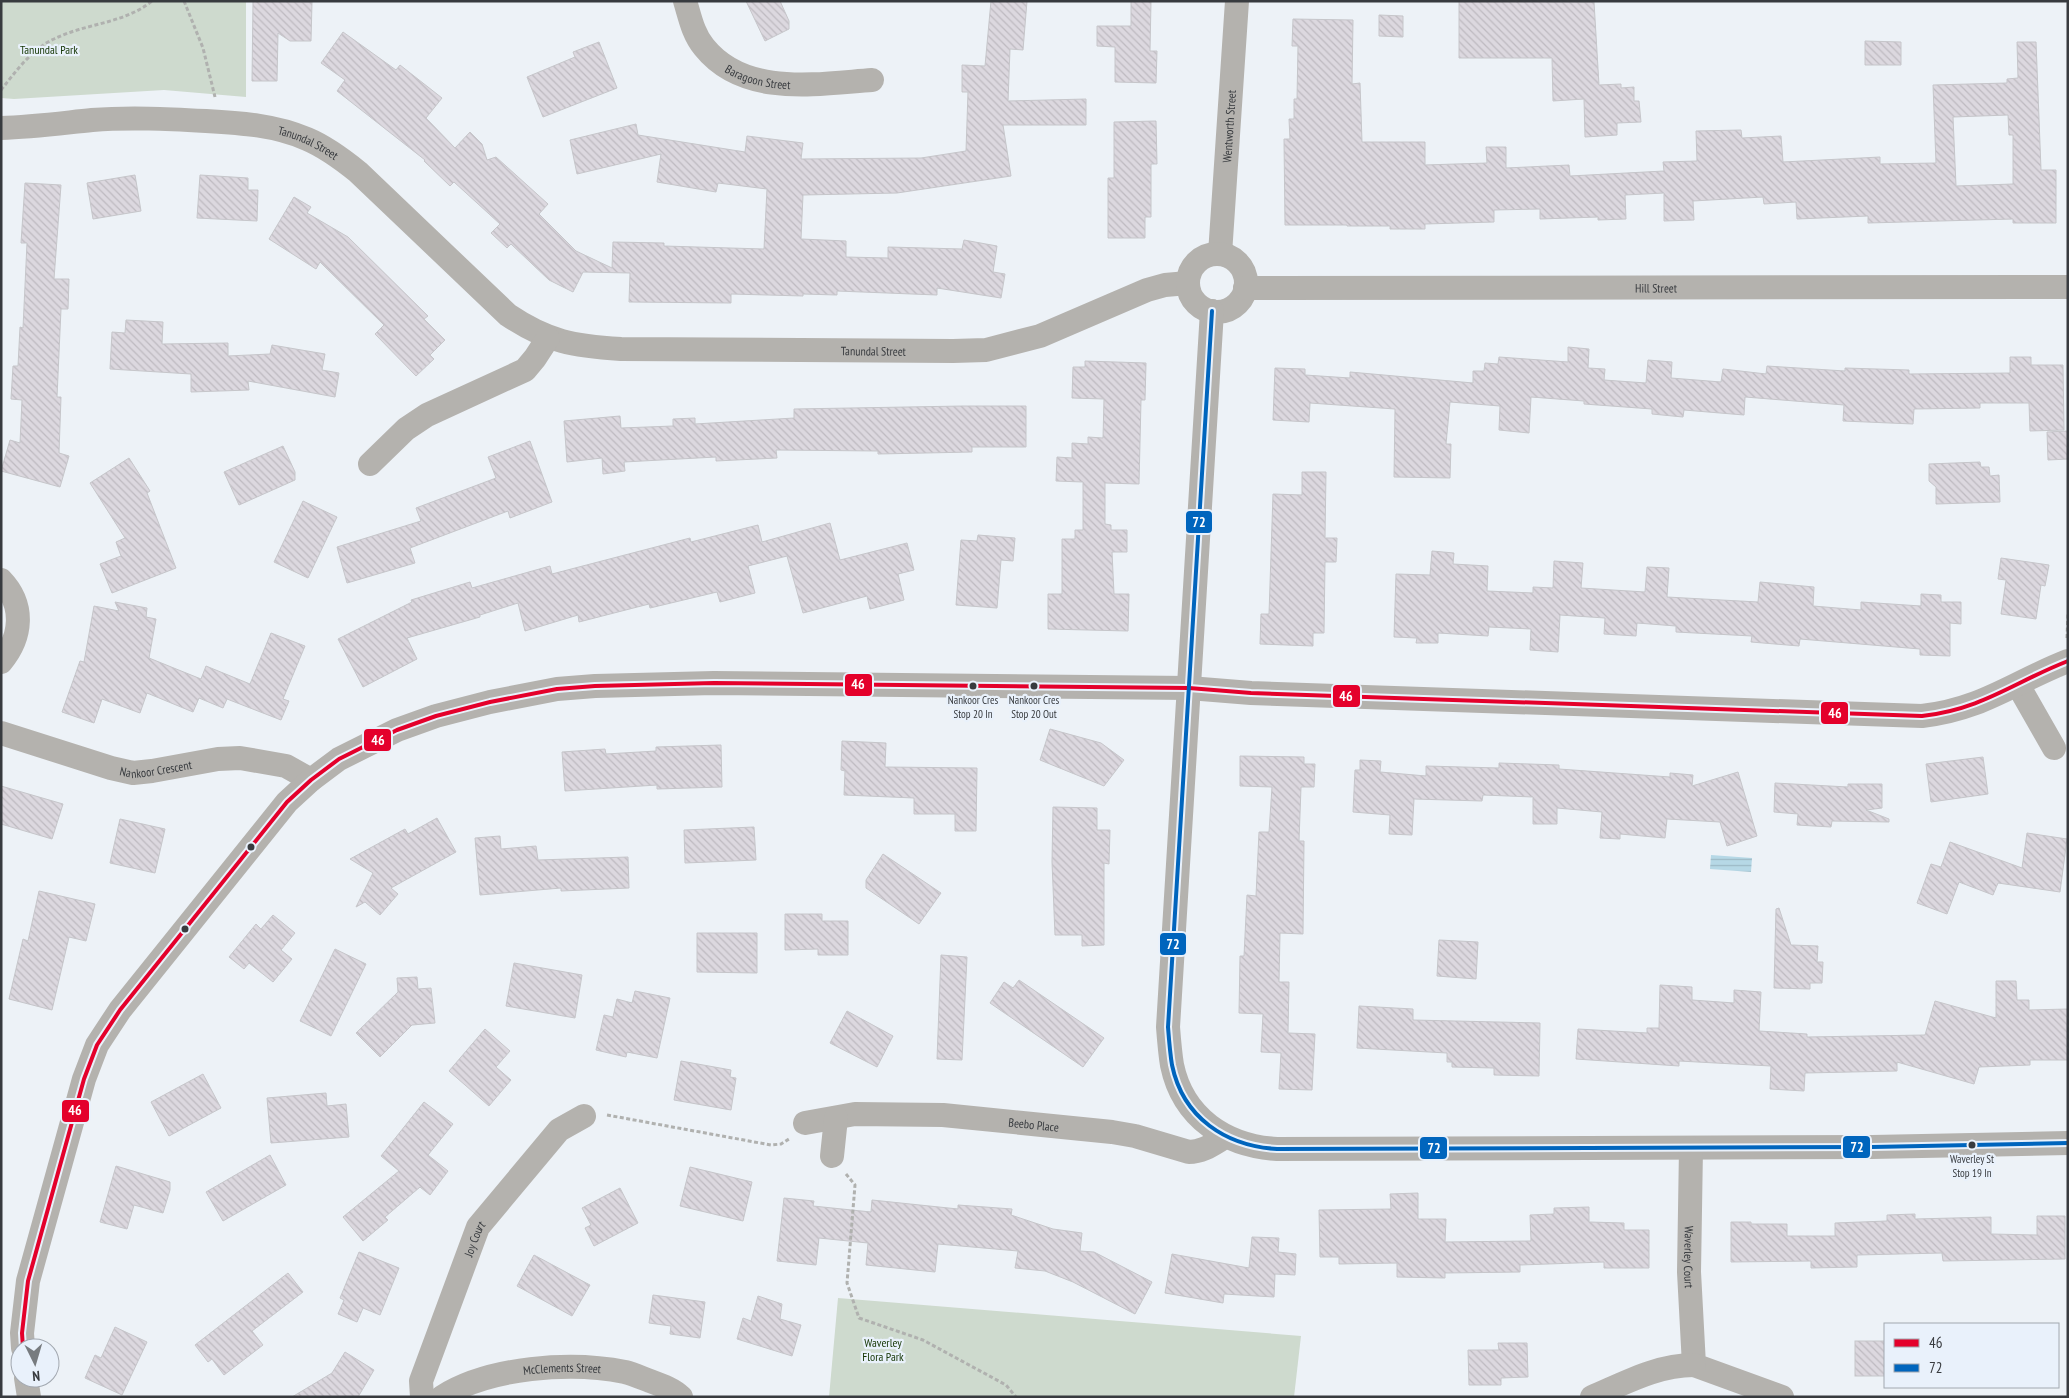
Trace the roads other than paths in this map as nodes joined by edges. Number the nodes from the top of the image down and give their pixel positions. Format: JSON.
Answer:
{"nodes":[{"id":1,"x":685,"y":1,"type":"edge"},
{"id":2,"x":1237,"y":1,"type":"edge"},
{"id":3,"x":872,"y":80,"type":"dead end"},
{"id":4,"x":1,"y":128,"type":"edge"},
{"id":5,"x":1220,"y":254,"type":"junction"},
{"id":6,"x":1188,"y":283,"type":"junction"},
{"id":7,"x":2068,"y":287,"type":"edge"},
{"id":8,"x":1245,"y":288,"type":"junction"},
{"id":9,"x":1212,"y":311,"type":"junction"},
{"id":10,"x":548,"y":338,"type":"junction"},
{"id":11,"x":370,"y":464,"type":"dead end"},
{"id":12,"x":1,"y":580,"type":"edge"},
{"id":13,"x":2068,"y":660,"type":"edge"},
{"id":14,"x":1,"y":662,"type":"edge"},
{"id":15,"x":2018,"y":685,"type":"junction"},
{"id":16,"x":1189,"y":688,"type":"junction"},
{"id":17,"x":1,"y":733,"type":"edge"},
{"id":18,"x":2054,"y":748,"type":"dead end"},
{"id":19,"x":312,"y":780,"type":"junction"},
{"id":20,"x":584,"y":1116,"type":"road end"},
{"id":21,"x":836,"y":1118,"type":"junction"},
{"id":22,"x":805,"y":1123,"type":"road end"},
{"id":23,"x":1225,"y":1137,"type":"junction"},
{"id":24,"x":2068,"y":1143,"type":"edge"},
{"id":25,"x":1691,"y":1148,"type":"junction"},
{"id":26,"x":832,"y":1156,"type":"road end"},
{"id":27,"x":23,"y":1338,"type":"edge"},
{"id":28,"x":1694,"y":1364,"type":"junction"},
{"id":29,"x":422,"y":1397,"type":"edge"},
{"id":30,"x":442,"y":1397,"type":"edge"},
{"id":31,"x":681,"y":1397,"type":"edge"},
{"id":32,"x":1592,"y":1397,"type":"edge"},
{"id":33,"x":1782,"y":1397,"type":"edge"}],
"edges":[{"from":1,"to":3,"type":"street","name":"Baragoon Street"},
{"from":2,"to":5,"type":"street","name":"Wentworth Street"},
{"from":4,"to":10,"type":"street","name":"Tanundal Street"},
{"from":5,"to":6,"type":"street"},
{"from":5,"to":8,"type":"street"},
{"from":6,"to":9,"type":"street"},
{"from":6,"to":10,"type":"street","name":"Tanundal Street"},
{"from":7,"to":8,"type":"street","name":"Hill Street"},
{"from":8,"to":9,"type":"street"},
{"from":9,"to":16,"type":"street"},
{"from":10,"to":11,"type":"street"},
{"from":12,"to":14,"type":"street"},
{"from":13,"to":15,"type":"street"},
{"from":15,"to":16,"type":"street"},
{"from":15,"to":18,"type":"street"},
{"from":16,"to":19,"type":"street"},
{"from":16,"to":23,"type":"street"},
{"from":17,"to":19,"type":"street","name":"Nankoor Crescent"},
{"from":19,"to":27,"type":"street"},
{"from":20,"to":29,"type":"street","name":"Joy Court"},
{"from":21,"to":22,"type":"street","name":"Beebo Place"},
{"from":21,"to":23,"type":"street","name":"Beebo Place"},
{"from":21,"to":26,"type":"street"},
{"from":23,"to":25,"type":"street"},
{"from":24,"to":25,"type":"street"},
{"from":25,"to":28,"type":"street","name":"Waverley Court"},
{"from":28,"to":32,"type":"street"},
{"from":28,"to":33,"type":"street"},
{"from":30,"to":31,"type":"street","name":"McClements Street"}]}
